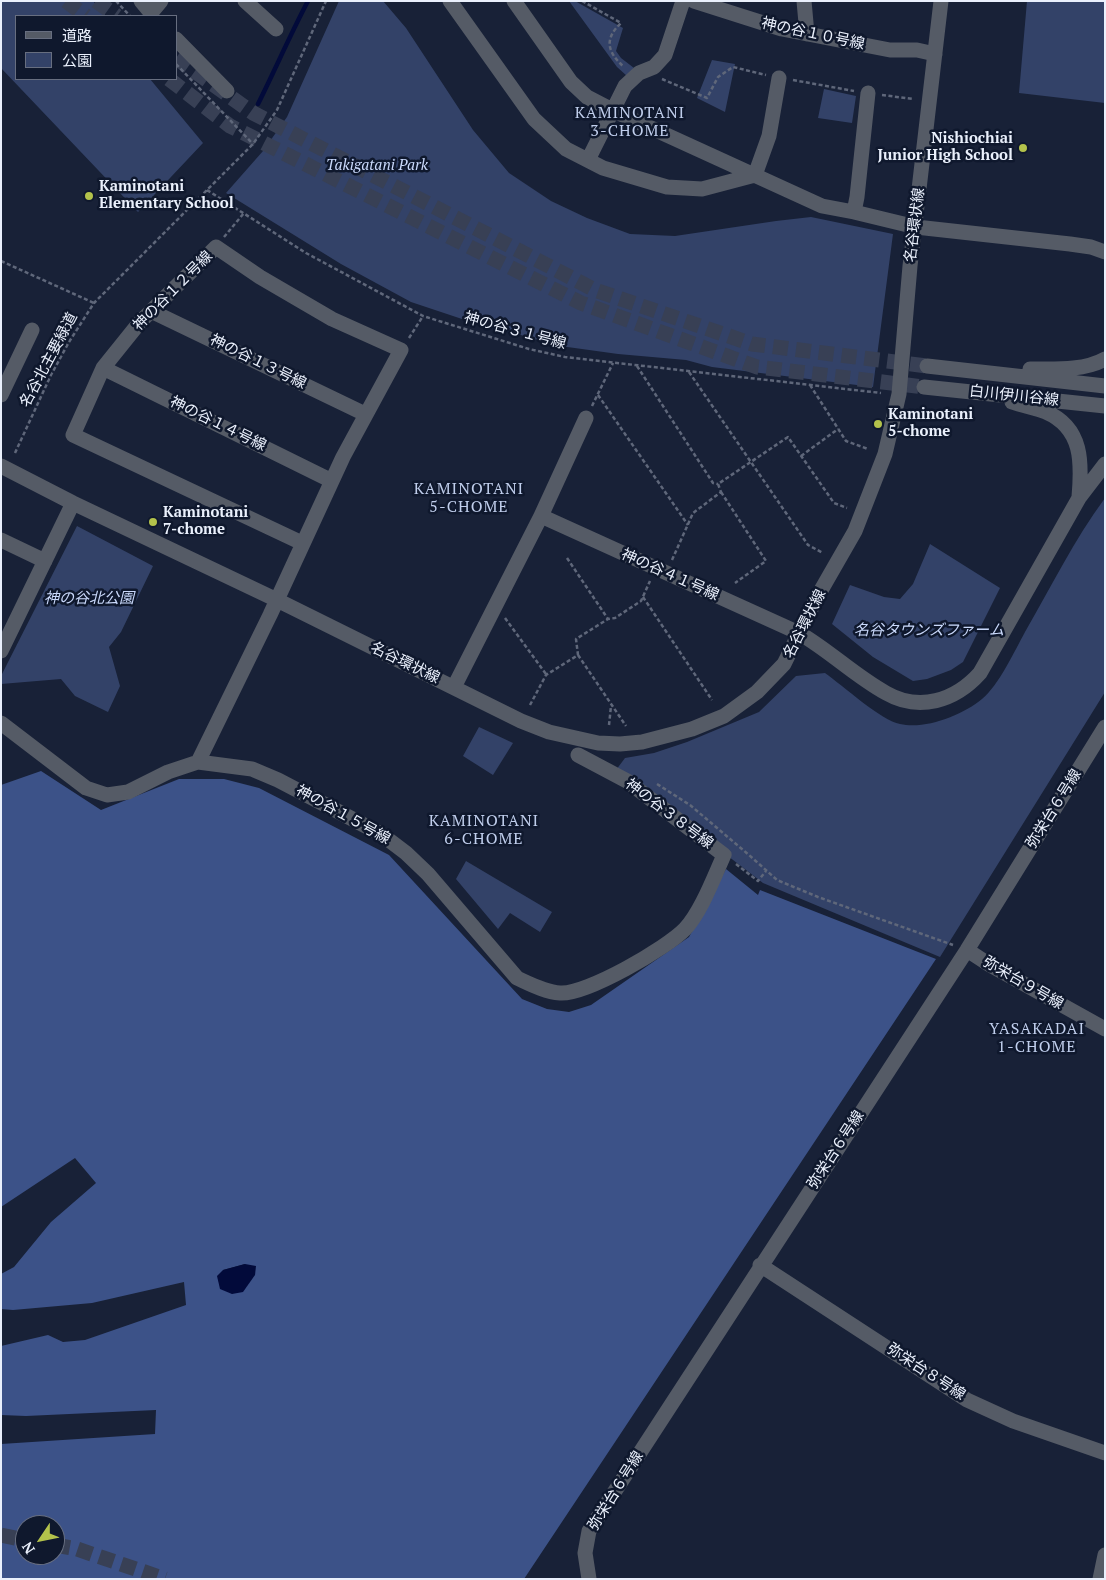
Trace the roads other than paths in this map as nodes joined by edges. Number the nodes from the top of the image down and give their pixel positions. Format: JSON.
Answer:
{"nodes":[{"id":1,"x":246,"y":1,"type":"edge"},
{"id":2,"x":450,"y":1,"type":"edge"},
{"id":3,"x":514,"y":1,"type":"edge"},
{"id":4,"x":683,"y":1,"type":"edge"},
{"id":5,"x":694,"y":1,"type":"edge"},
{"id":6,"x":804,"y":1,"type":"edge"},
{"id":7,"x":941,"y":1,"type":"edge"},
{"id":8,"x":276,"y":29,"type":"dead end"},
{"id":9,"x":807,"y":34,"type":"junction"},
{"id":10,"x":178,"y":41,"type":"edge"},
{"id":11,"x":935,"y":54,"type":"junction"},
{"id":12,"x":779,"y":78,"type":"road end"},
{"id":13,"x":226,"y":91,"type":"dead end"},
{"id":14,"x":868,"y":93,"type":"road end"},
{"id":15,"x":614,"y":111,"type":"junction"},
{"id":16,"x":588,"y":160,"type":"junction"},
{"id":17,"x":755,"y":174,"type":"junction"},
{"id":18,"x":854,"y":212,"type":"junction"},
{"id":19,"x":916,"y":227,"type":"junction"},
{"id":20,"x":1105,"y":252,"type":"edge"},
{"id":21,"x":151,"y":311,"type":"junction"},
{"id":22,"x":32,"y":330,"type":"dead end"},
{"id":23,"x":1105,"y":359,"type":"edge"},
{"id":24,"x":927,"y":366,"type":"tunnel mouth"},
{"id":25,"x":104,"y":368,"type":"junction"},
{"id":26,"x":956,"y":369,"type":"junction"},
{"id":27,"x":1105,"y":386,"type":"edge"},
{"id":28,"x":924,"y":387,"type":"tunnel mouth"},
{"id":29,"x":984,"y":393,"type":"junction"},
{"id":30,"x":1,"y":395,"type":"edge"},
{"id":31,"x":1105,"y":406,"type":"edge"},
{"id":32,"x":365,"y":414,"type":"junction"},
{"id":33,"x":586,"y":418,"type":"road end"},
{"id":34,"x":1105,"y":464,"type":"edge"},
{"id":35,"x":1,"y":466,"type":"edge"},
{"id":36,"x":332,"y":481,"type":"junction"},
{"id":37,"x":1079,"y":498,"type":"junction"},
{"id":38,"x":73,"y":504,"type":"junction"},
{"id":39,"x":541,"y":516,"type":"junction"},
{"id":40,"x":1,"y":540,"type":"edge"},
{"id":41,"x":302,"y":544,"type":"junction"},
{"id":42,"x":45,"y":561,"type":"junction"},
{"id":43,"x":277,"y":600,"type":"junction"},
{"id":44,"x":6,"y":630,"type":"edge"},
{"id":45,"x":799,"y":633,"type":"junction"},
{"id":46,"x":1,"y":652,"type":"edge"},
{"id":47,"x":454,"y":687,"type":"junction"},
{"id":48,"x":1,"y":723,"type":"edge"},
{"id":49,"x":1105,"y":727,"type":"edge"},
{"id":50,"x":578,"y":754,"type":"dead end"},
{"id":51,"x":198,"y":762,"type":"junction"},
{"id":52,"x":694,"y":918,"type":"joint"},
{"id":53,"x":967,"y":950,"type":"junction"},
{"id":54,"x":1105,"y":1029,"type":"edge"},
{"id":55,"x":760,"y":1265,"type":"junction"},
{"id":56,"x":1105,"y":1453,"type":"edge"},
{"id":57,"x":1105,"y":1555,"type":"edge"},
{"id":58,"x":589,"y":1579,"type":"edge"},
{"id":59,"x":1100,"y":1579,"type":"edge"}],
"edges":[{"from":1,"to":8,"type":"street"},
{"from":2,"to":16,"type":"street"},
{"from":3,"to":15,"type":"street"},
{"from":4,"to":15,"type":"street"},
{"from":5,"to":9,"type":"street","name":"神の谷１０号線"},
{"from":6,"to":9,"type":"street"},
{"from":7,"to":11,"type":"street","name":"名谷環状線"},
{"from":9,"to":11,"type":"street","name":"神の谷１０号線"},
{"from":10,"to":13,"type":"street"},
{"from":11,"to":19,"type":"street","name":"名谷環状線"},
{"from":12,"to":17,"type":"street"},
{"from":14,"to":18,"type":"street"},
{"from":15,"to":16,"type":"street"},
{"from":15,"to":17,"type":"street"},
{"from":16,"to":17,"type":"street"},
{"from":17,"to":18,"type":"street"},
{"from":18,"to":19,"type":"street"},
{"from":19,"to":20,"type":"street"},
{"from":19,"to":45,"type":"street","name":"名谷環状線"},
{"from":21,"to":25,"type":"street","name":"神の谷１２号線"},
{"from":21,"to":32,"type":"street","name":"神の谷１３号線"},
{"from":21,"to":32,"type":"street","name":"神の谷１２号線"},
{"from":22,"to":30,"type":"street"},
{"from":23,"to":26,"type":"street"},
{"from":24,"to":26,"type":"street","name":"白川伊川谷線"},
{"from":25,"to":36,"type":"street","name":"神の谷１４号線"},
{"from":25,"to":41,"type":"street","name":"神の谷１２号線"},
{"from":26,"to":27,"type":"street","name":"白川伊川谷線"},
{"from":28,"to":29,"type":"street","name":"白川伊川谷線"},
{"from":29,"to":31,"type":"street","name":"白川伊川谷線"},
{"from":29,"to":37,"type":"street"},
{"from":32,"to":36,"type":"street"},
{"from":33,"to":39,"type":"street"},
{"from":34,"to":37,"type":"street","name":"神の谷４１号線"},
{"from":35,"to":38,"type":"street","name":"名谷環状線"},
{"from":36,"to":41,"type":"street"},
{"from":37,"to":45,"type":"street","name":"神の谷４１号線"},
{"from":38,"to":42,"type":"street"},
{"from":38,"to":43,"type":"street","name":"名谷環状線"},
{"from":39,"to":45,"type":"street","name":"神の谷４１号線"},
{"from":39,"to":47,"type":"street"},
{"from":40,"to":42,"type":"street"},
{"from":41,"to":43,"type":"street"},
{"from":42,"to":44,"type":"street"},
{"from":43,"to":47,"type":"street","name":"名谷環状線"},
{"from":43,"to":51,"type":"street"},
{"from":44,"to":46,"type":"street"},
{"from":45,"to":47,"type":"street","name":"名谷環状線"},
{"from":48,"to":51,"type":"street","name":"神の谷１５号線"},
{"from":49,"to":53,"type":"street","name":"弥栄台６号線"},
{"from":50,"to":52,"type":"street","name":"神の谷３８号線"},
{"from":51,"to":52,"type":"street","name":"神の谷１５号線"},
{"from":53,"to":54,"type":"street","name":"弥栄台９号線"},
{"from":53,"to":55,"type":"street","name":"弥栄台６号線"},
{"from":55,"to":56,"type":"street","name":"弥栄台８号線"},
{"from":55,"to":58,"type":"street","name":"弥栄台６号線"},
{"from":57,"to":59,"type":"street"}]}
